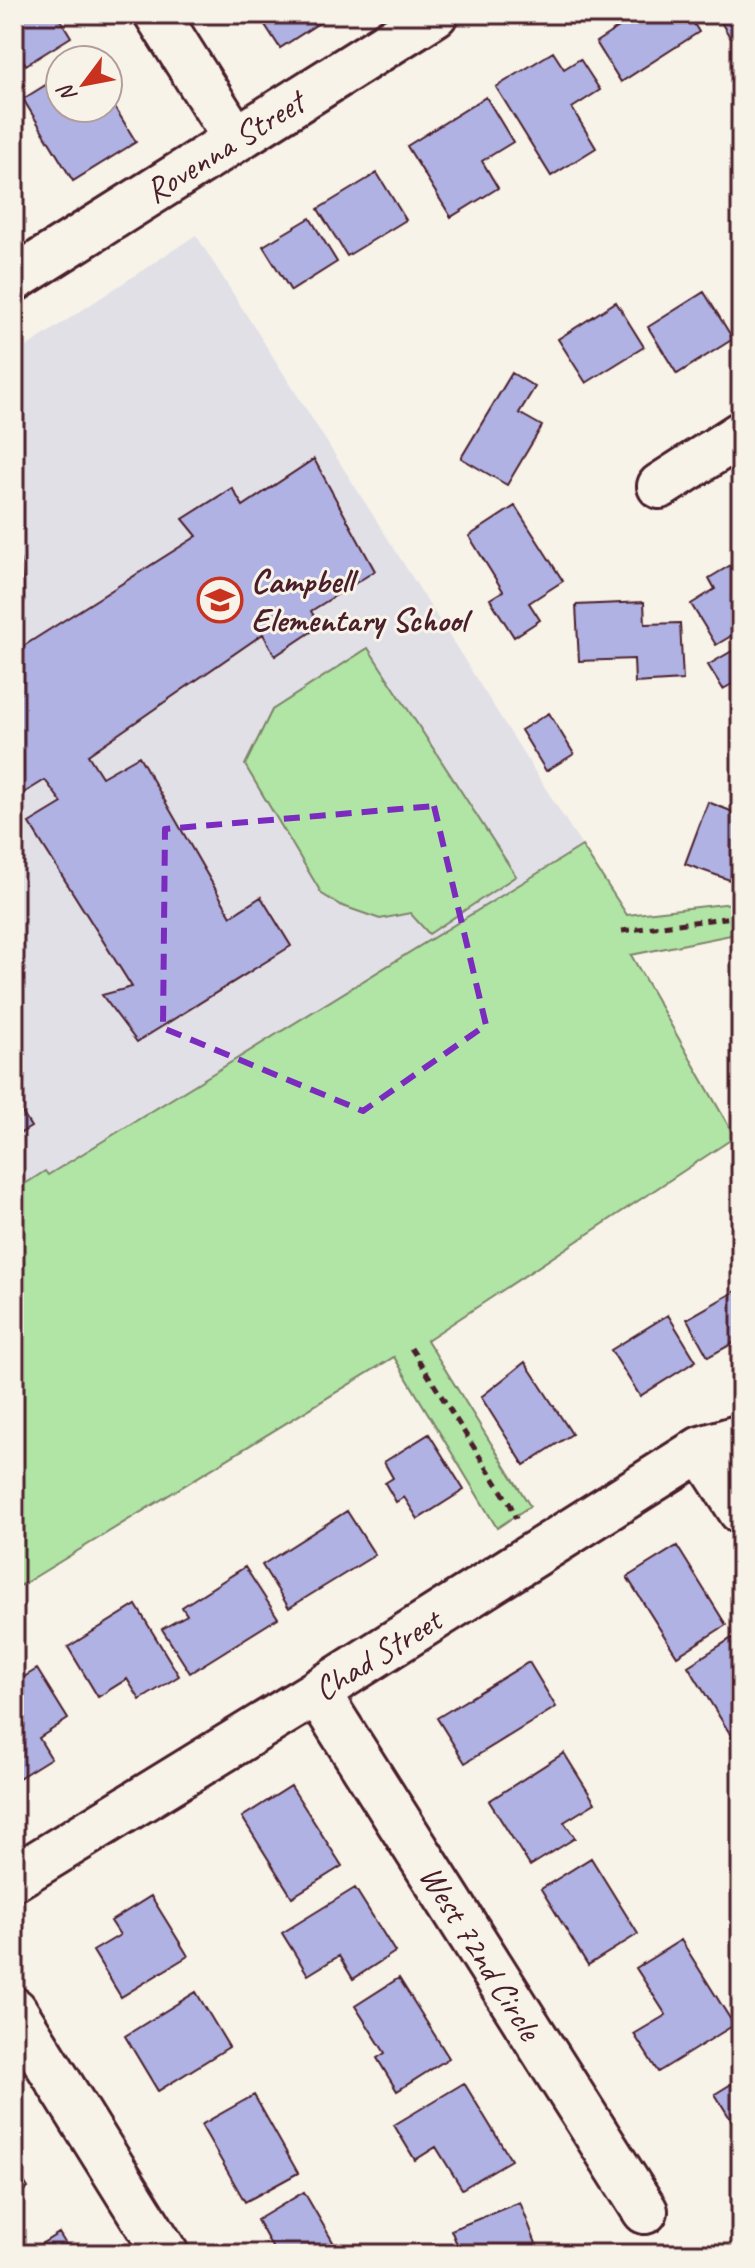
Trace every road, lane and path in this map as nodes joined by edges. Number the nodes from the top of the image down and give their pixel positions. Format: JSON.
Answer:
{"nodes":[{"id":1,"x":157,"y":14,"type":"edge"},
{"id":2,"x":435,"y":14,"type":"edge"},
{"id":3,"x":235,"y":138,"type":"junction"},
{"id":4,"x":14,"y":279,"type":"edge"},
{"id":5,"x":741,"y":434,"type":"edge"},
{"id":6,"x":660,"y":486,"type":"dead end"},
{"id":7,"x":741,"y":916,"type":"edge"},
{"id":8,"x":622,"y":931,"type":"dead end"},
{"id":9,"x":411,"y":1348,"type":"dead end"},
{"id":10,"x":721,"y":1443,"type":"edge"},
{"id":11,"x":741,"y":1511,"type":"edge"},
{"id":12,"x":530,"y":1557,"type":"junction"},
{"id":13,"x":317,"y":1692,"type":"junction"},
{"id":14,"x":14,"y":1878,"type":"edge"},
{"id":15,"x":14,"y":2010,"type":"edge"},
{"id":16,"x":645,"y":2211,"type":"dead end"},
{"id":17,"x":166,"y":2254,"type":"edge"}],
"edges":[{"from":1,"to":3,"type":"street"},
{"from":2,"to":3,"type":"street","name":"Rovenna Street"},
{"from":3,"to":4,"type":"street","name":"Rovenna Street"},
{"from":5,"to":6,"type":"street"},
{"from":7,"to":8,"type":"path"},
{"from":9,"to":12,"type":"path"},
{"from":10,"to":11,"type":"street"},
{"from":10,"to":12,"type":"street","name":"Chad Street"},
{"from":12,"to":13,"type":"street","name":"Chad Street"},
{"from":13,"to":14,"type":"street","name":"Chad Street"},
{"from":13,"to":16,"type":"street","name":"West 72nd Circle"},
{"from":15,"to":17,"type":"street"}]}
